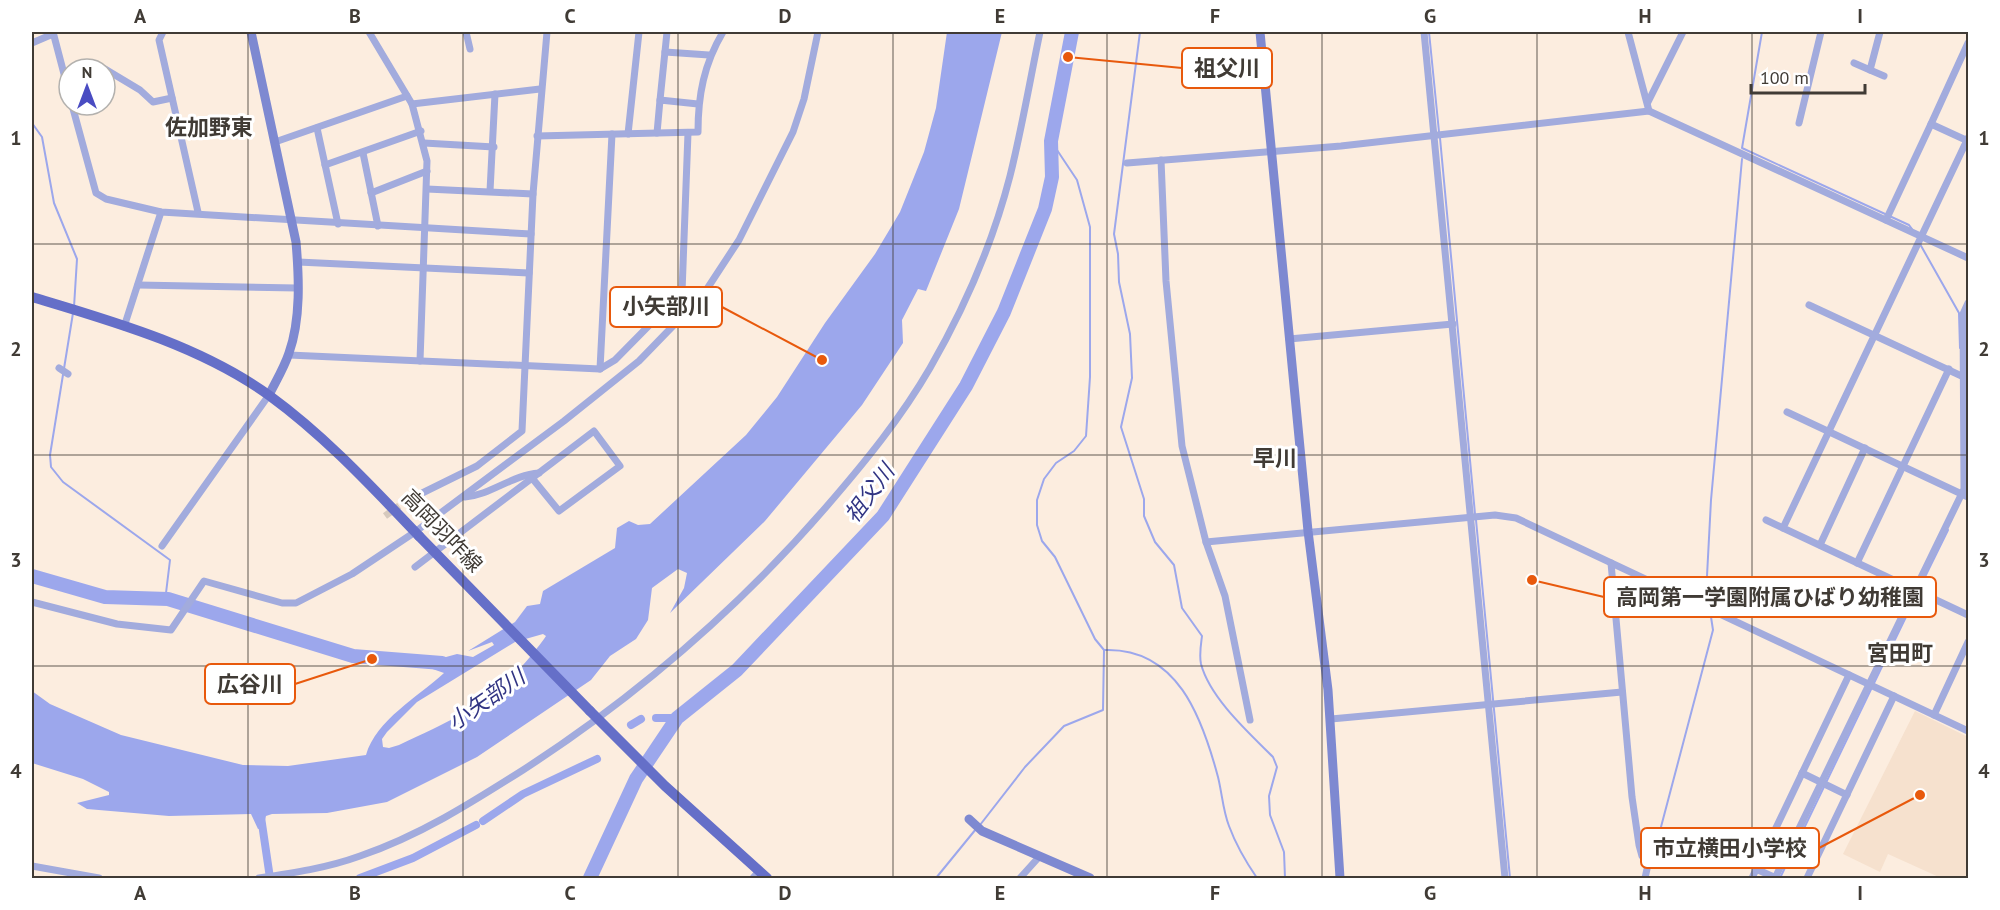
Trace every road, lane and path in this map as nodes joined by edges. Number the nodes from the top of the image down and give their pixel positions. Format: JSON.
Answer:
{"nodes":[{"id":1,"x":163,"y":32,"type":"edge"},
{"id":2,"x":251,"y":32,"type":"edge"},
{"id":3,"x":369,"y":32,"type":"edge"},
{"id":4,"x":466,"y":32,"type":"edge"},
{"id":5,"x":547,"y":32,"type":"edge"},
{"id":6,"x":639,"y":32,"type":"edge"},
{"id":7,"x":667,"y":32,"type":"edge"},
{"id":8,"x":723,"y":32,"type":"edge"},
{"id":9,"x":818,"y":32,"type":"edge"},
{"id":10,"x":1040,"y":32,"type":"edge"},
{"id":11,"x":1260,"y":32,"type":"edge"},
{"id":12,"x":1424,"y":32,"type":"edge"},
{"id":13,"x":1628,"y":32,"type":"edge"},
{"id":14,"x":1683,"y":32,"type":"edge"},
{"id":15,"x":1821,"y":32,"type":"edge"},
{"id":16,"x":1880,"y":32,"type":"edge"},
{"id":17,"x":53,"y":33,"type":"edge"},
{"id":18,"x":32,"y":43,"type":"edge"},
{"id":19,"x":1968,"y":43,"type":"edge"},
{"id":20,"x":471,"y":49,"type":"dead end"},
{"id":21,"x":665,"y":52,"type":"junction"},
{"id":22,"x":709,"y":55,"type":"junction"},
{"id":23,"x":59,"y":57,"type":"edge"},
{"id":24,"x":1854,"y":63,"type":"dead end"},
{"id":25,"x":1870,"y":70,"type":"junction"},
{"id":26,"x":117,"y":76,"type":"edge"},
{"id":27,"x":1884,"y":76,"type":"dead end"},
{"id":28,"x":540,"y":88,"type":"junction"},
{"id":29,"x":495,"y":94,"type":"junction"},
{"id":30,"x":407,"y":96,"type":"junction"},
{"id":31,"x":172,"y":98,"type":"junction"},
{"id":32,"x":660,"y":100,"type":"junction"},
{"id":33,"x":1648,"y":102,"type":"junction"},
{"id":34,"x":412,"y":104,"type":"junction"},
{"id":35,"x":698,"y":104,"type":"junction"},
{"id":36,"x":1649,"y":111,"type":"junction"},
{"id":37,"x":75,"y":117,"type":"edge"},
{"id":38,"x":1799,"y":123,"type":"dead end"},
{"id":39,"x":1931,"y":123,"type":"junction"},
{"id":40,"x":317,"y":128,"type":"junction"},
{"id":41,"x":421,"y":131,"type":"junction"},
{"id":42,"x":657,"y":133,"type":"junction"},
{"id":43,"x":688,"y":133,"type":"junction"},
{"id":44,"x":628,"y":134,"type":"junction"},
{"id":45,"x":612,"y":135,"type":"junction"},
{"id":46,"x":1437,"y":135,"type":"junction"},
{"id":47,"x":537,"y":136,"type":"junction"},
{"id":48,"x":1968,"y":140,"type":"edge"},
{"id":49,"x":275,"y":142,"type":"junction"},
{"id":50,"x":424,"y":143,"type":"junction"},
{"id":51,"x":494,"y":147,"type":"junction"},
{"id":52,"x":1272,"y":151,"type":"junction"},
{"id":53,"x":363,"y":153,"type":"junction"},
{"id":54,"x":1161,"y":160,"type":"junction"},
{"id":55,"x":1127,"y":163,"type":"dead end"},
{"id":56,"x":325,"y":165,"type":"junction"},
{"id":57,"x":427,"y":171,"type":"junction"},
{"id":58,"x":426,"y":189,"type":"junction"},
{"id":59,"x":490,"y":191,"type":"junction"},
{"id":60,"x":371,"y":194,"type":"junction"},
{"id":61,"x":533,"y":194,"type":"junction"},
{"id":62,"x":161,"y":212,"type":"junction"},
{"id":63,"x":198,"y":212,"type":"junction"},
{"id":64,"x":1886,"y":220,"type":"junction"},
{"id":65,"x":292,"y":221,"type":"junction"},
{"id":66,"x":338,"y":224,"type":"junction"},
{"id":67,"x":378,"y":226,"type":"junction"},
{"id":68,"x":425,"y":229,"type":"junction"},
{"id":69,"x":531,"y":234,"type":"junction"},
{"id":70,"x":1920,"y":235,"type":"junction"},
{"id":71,"x":1968,"y":258,"type":"edge"},
{"id":72,"x":298,"y":261,"type":"junction"},
{"id":73,"x":424,"y":267,"type":"junction"},
{"id":74,"x":529,"y":273,"type":"junction"},
{"id":75,"x":138,"y":285,"type":"junction"},
{"id":76,"x":297,"y":288,"type":"junction"},
{"id":77,"x":32,"y":297,"type":"edge"},
{"id":78,"x":1968,"y":303,"type":"edge"},
{"id":79,"x":1809,"y":305,"type":"dead end"},
{"id":80,"x":1453,"y":324,"type":"junction"},
{"id":81,"x":124,"y":327,"type":"junction"},
{"id":82,"x":1873,"y":334,"type":"junction"},
{"id":83,"x":1289,"y":339,"type":"junction"},
{"id":84,"x":289,"y":355,"type":"junction"},
{"id":85,"x":420,"y":361,"type":"junction"},
{"id":86,"x":524,"y":365,"type":"junction"},
{"id":87,"x":59,"y":368,"type":"dead end"},
{"id":88,"x":600,"y":369,"type":"junction"},
{"id":89,"x":1949,"y":369,"type":"junction"},
{"id":90,"x":68,"y":374,"type":"dead end"},
{"id":91,"x":1966,"y":378,"type":"edge"},
{"id":92,"x":269,"y":395,"type":"junction"},
{"id":93,"x":1787,"y":412,"type":"dead end"},
{"id":94,"x":1828,"y":431,"type":"junction"},
{"id":95,"x":1865,"y":448,"type":"junction"},
{"id":96,"x":1902,"y":465,"type":"junction"},
{"id":97,"x":539,"y":473,"type":"junction"},
{"id":98,"x":532,"y":478,"type":"junction"},
{"id":99,"x":1965,"y":495,"type":"edge"},
{"id":100,"x":465,"y":497,"type":"junction"},
{"id":101,"x":406,"y":501,"type":"tunnel mouth"},
{"id":102,"x":1475,"y":516,"type":"junction"},
{"id":103,"x":1766,"y":520,"type":"dead end"},
{"id":104,"x":1783,"y":528,"type":"junction"},
{"id":105,"x":1308,"y":531,"type":"junction"},
{"id":106,"x":418,"y":534,"type":"junction"},
{"id":107,"x":1206,"y":542,"type":"junction"},
{"id":108,"x":1820,"y":545,"type":"junction"},
{"id":109,"x":162,"y":546,"type":"dead end"},
{"id":110,"x":1857,"y":562,"type":"junction"},
{"id":111,"x":1611,"y":563,"type":"junction"},
{"id":112,"x":415,"y":567,"type":"dead end"},
{"id":113,"x":1914,"y":589,"type":"junction"},
{"id":114,"x":32,"y":602,"type":"edge"},
{"id":115,"x":1968,"y":615,"type":"edge"},
{"id":116,"x":1968,"y":642,"type":"edge"},
{"id":117,"x":1849,"y":675,"type":"junction"},
{"id":118,"x":1869,"y":684,"type":"junction"},
{"id":119,"x":1622,"y":692,"type":"junction"},
{"id":120,"x":1894,"y":696,"type":"junction"},
{"id":121,"x":1492,"y":704,"type":"junction"},
{"id":122,"x":1934,"y":714,"type":"junction"},
{"id":123,"x":1331,"y":719,"type":"junction"},
{"id":124,"x":599,"y":720,"type":"junction"},
{"id":125,"x":1250,"y":720,"type":"dead end"},
{"id":126,"x":1968,"y":731,"type":"edge"},
{"id":127,"x":1802,"y":774,"type":"junction"},
{"id":128,"x":1821,"y":783,"type":"junction"},
{"id":129,"x":1847,"y":795,"type":"junction"},
{"id":130,"x":976,"y":825,"type":"dead end"},
{"id":131,"x":1039,"y":857,"type":"junction"},
{"id":132,"x":32,"y":866,"type":"edge"},
{"id":133,"x":1756,"y":869,"type":"junction"},
{"id":134,"x":760,"y":876,"type":"edge"},
{"id":135,"x":271,"y":877,"type":"edge"},
{"id":136,"x":99,"y":879,"type":"edge"},
{"id":137,"x":259,"y":879,"type":"edge"},
{"id":138,"x":1020,"y":879,"type":"edge"},
{"id":139,"x":1090,"y":879,"type":"edge"},
{"id":140,"x":1340,"y":879,"type":"edge"},
{"id":141,"x":1505,"y":879,"type":"edge"},
{"id":142,"x":1644,"y":879,"type":"edge"},
{"id":143,"x":1752,"y":879,"type":"edge"},
{"id":144,"x":1776,"y":879,"type":"edge"},
{"id":145,"x":1807,"y":879,"type":"edge"}],
"edges":[{"from":1,"to":31,"type":"street"},
{"from":2,"to":49,"type":"street"},
{"from":3,"to":30,"type":"street"},
{"from":4,"to":20,"type":"street"},
{"from":5,"to":28,"type":"street"},
{"from":6,"to":44,"type":"street"},
{"from":7,"to":21,"type":"street"},
{"from":8,"to":22,"type":"street"},
{"from":9,"to":100,"type":"street"},
{"from":10,"to":124,"type":"street"},
{"from":11,"to":52,"type":"street"},
{"from":12,"to":46,"type":"street"},
{"from":13,"to":33,"type":"street"},
{"from":14,"to":33,"type":"street"},
{"from":15,"to":38,"type":"street"},
{"from":16,"to":25,"type":"street"},
{"from":17,"to":18,"type":"street"},
{"from":17,"to":23,"type":"street"},
{"from":19,"to":39,"type":"street"},
{"from":21,"to":22,"type":"street"},
{"from":21,"to":32,"type":"street"},
{"from":22,"to":35,"type":"street"},
{"from":24,"to":25,"type":"street"},
{"from":25,"to":27,"type":"street"},
{"from":26,"to":31,"type":"street"},
{"from":28,"to":29,"type":"street"},
{"from":28,"to":47,"type":"street"},
{"from":29,"to":34,"type":"street"},
{"from":29,"to":51,"type":"street"},
{"from":30,"to":34,"type":"street"},
{"from":30,"to":40,"type":"street"},
{"from":31,"to":63,"type":"street"},
{"from":32,"to":35,"type":"street"},
{"from":32,"to":42,"type":"street"},
{"from":33,"to":36,"type":"street"},
{"from":34,"to":41,"type":"street"},
{"from":35,"to":43,"type":"street"},
{"from":36,"to":46,"type":"street"},
{"from":36,"to":64,"type":"street"},
{"from":37,"to":62,"type":"street"},
{"from":39,"to":48,"type":"street"},
{"from":39,"to":64,"type":"street"},
{"from":40,"to":49,"type":"street"},
{"from":40,"to":56,"type":"street"},
{"from":41,"to":50,"type":"street"},
{"from":41,"to":53,"type":"street"},
{"from":42,"to":43,"type":"street"},
{"from":42,"to":44,"type":"street"},
{"from":43,"to":88,"type":"street"},
{"from":44,"to":45,"type":"street"},
{"from":45,"to":47,"type":"street"},
{"from":45,"to":88,"type":"street"},
{"from":46,"to":52,"type":"street"},
{"from":46,"to":80,"type":"street"},
{"from":47,"to":61,"type":"street"},
{"from":48,"to":70,"type":"street"},
{"from":49,"to":65,"type":"street"},
{"from":50,"to":51,"type":"street"},
{"from":50,"to":57,"type":"street"},
{"from":51,"to":59,"type":"street"},
{"from":52,"to":54,"type":"street"},
{"from":52,"to":83,"type":"street"},
{"from":53,"to":56,"type":"street"},
{"from":53,"to":60,"type":"street"},
{"from":54,"to":55,"type":"street"},
{"from":54,"to":107,"type":"street"},
{"from":56,"to":66,"type":"street"},
{"from":57,"to":58,"type":"street"},
{"from":57,"to":60,"type":"street"},
{"from":58,"to":59,"type":"street"},
{"from":58,"to":68,"type":"street"},
{"from":59,"to":61,"type":"street"},
{"from":60,"to":67,"type":"street"},
{"from":61,"to":69,"type":"street"},
{"from":62,"to":63,"type":"street"},
{"from":62,"to":75,"type":"street"},
{"from":63,"to":65,"type":"street"},
{"from":64,"to":70,"type":"street"},
{"from":65,"to":66,"type":"street"},
{"from":65,"to":72,"type":"street"},
{"from":66,"to":67,"type":"street"},
{"from":67,"to":68,"type":"street"},
{"from":68,"to":69,"type":"street"},
{"from":68,"to":73,"type":"street"},
{"from":69,"to":74,"type":"street"},
{"from":70,"to":71,"type":"street"},
{"from":70,"to":82,"type":"street"},
{"from":72,"to":73,"type":"street"},
{"from":72,"to":76,"type":"street"},
{"from":73,"to":74,"type":"street"},
{"from":73,"to":85,"type":"street"},
{"from":74,"to":86,"type":"street"},
{"from":75,"to":76,"type":"street"},
{"from":75,"to":81,"type":"street"},
{"from":76,"to":84,"type":"street"},
{"from":77,"to":81,"type":"main road","name":"高岡羽咋線"},
{"from":78,"to":91,"type":"street"},
{"from":79,"to":82,"type":"street"},
{"from":80,"to":83,"type":"street"},
{"from":80,"to":102,"type":"street"},
{"from":81,"to":92,"type":"main road","name":"高岡羽咋線"},
{"from":82,"to":89,"type":"street"},
{"from":82,"to":94,"type":"street"},
{"from":83,"to":105,"type":"street"},
{"from":84,"to":85,"type":"street"},
{"from":84,"to":92,"type":"street"},
{"from":85,"to":86,"type":"street"},
{"from":86,"to":88,"type":"street"},
{"from":86,"to":101,"type":"street"},
{"from":87,"to":90,"type":"street"},
{"from":89,"to":91,"type":"street"},
{"from":89,"to":96,"type":"street"},
{"from":91,"to":99,"type":"street"},
{"from":92,"to":106,"type":"main road","name":"高岡羽咋線"},
{"from":92,"to":109,"type":"street"},
{"from":93,"to":94,"type":"street"},
{"from":94,"to":95,"type":"street"},
{"from":94,"to":104,"type":"street"},
{"from":95,"to":96,"type":"street"},
{"from":95,"to":108,"type":"street"},
{"from":96,"to":99,"type":"street"},
{"from":96,"to":110,"type":"street"},
{"from":97,"to":98,"type":"street"},
{"from":97,"to":98,"type":"street"},
{"from":97,"to":100,"type":"street"},
{"from":98,"to":112,"type":"street"},
{"from":99,"to":113,"type":"street"},
{"from":100,"to":106,"type":"street"},
{"from":102,"to":105,"type":"street"},
{"from":102,"to":111,"type":"street"},
{"from":102,"to":121,"type":"street"},
{"from":103,"to":104,"type":"street"},
{"from":104,"to":108,"type":"street"},
{"from":105,"to":107,"type":"street"},
{"from":105,"to":123,"type":"street"},
{"from":106,"to":114,"type":"street"},
{"from":106,"to":124,"type":"main road","name":"高岡羽咋線","bridge":true},
{"from":107,"to":125,"type":"street"},
{"from":108,"to":110,"type":"street"},
{"from":110,"to":113,"type":"street"},
{"from":111,"to":117,"type":"street"},
{"from":111,"to":119,"type":"street"},
{"from":113,"to":115,"type":"street"},
{"from":113,"to":118,"type":"street"},
{"from":116,"to":122,"type":"street"},
{"from":117,"to":118,"type":"street"},
{"from":117,"to":127,"type":"street"},
{"from":118,"to":120,"type":"street"},
{"from":118,"to":128,"type":"street"},
{"from":119,"to":121,"type":"street"},
{"from":119,"to":142,"type":"street"},
{"from":120,"to":122,"type":"street"},
{"from":120,"to":129,"type":"street"},
{"from":121,"to":123,"type":"street"},
{"from":121,"to":141,"type":"street"},
{"from":122,"to":126,"type":"street"},
{"from":123,"to":140,"type":"street"},
{"from":124,"to":134,"type":"main road","name":"高岡羽咋線"},
{"from":124,"to":135,"type":"street"},
{"from":127,"to":128,"type":"street"},
{"from":127,"to":133,"type":"street"},
{"from":128,"to":129,"type":"street"},
{"from":128,"to":144,"type":"street"},
{"from":129,"to":145,"type":"street"},
{"from":130,"to":131,"type":"street"},
{"from":131,"to":138,"type":"street"},
{"from":131,"to":139,"type":"street"},
{"from":132,"to":136,"type":"street"},
{"from":133,"to":143,"type":"street"},
{"from":133,"to":144,"type":"street"},
{"from":135,"to":137,"type":"street"}]}
